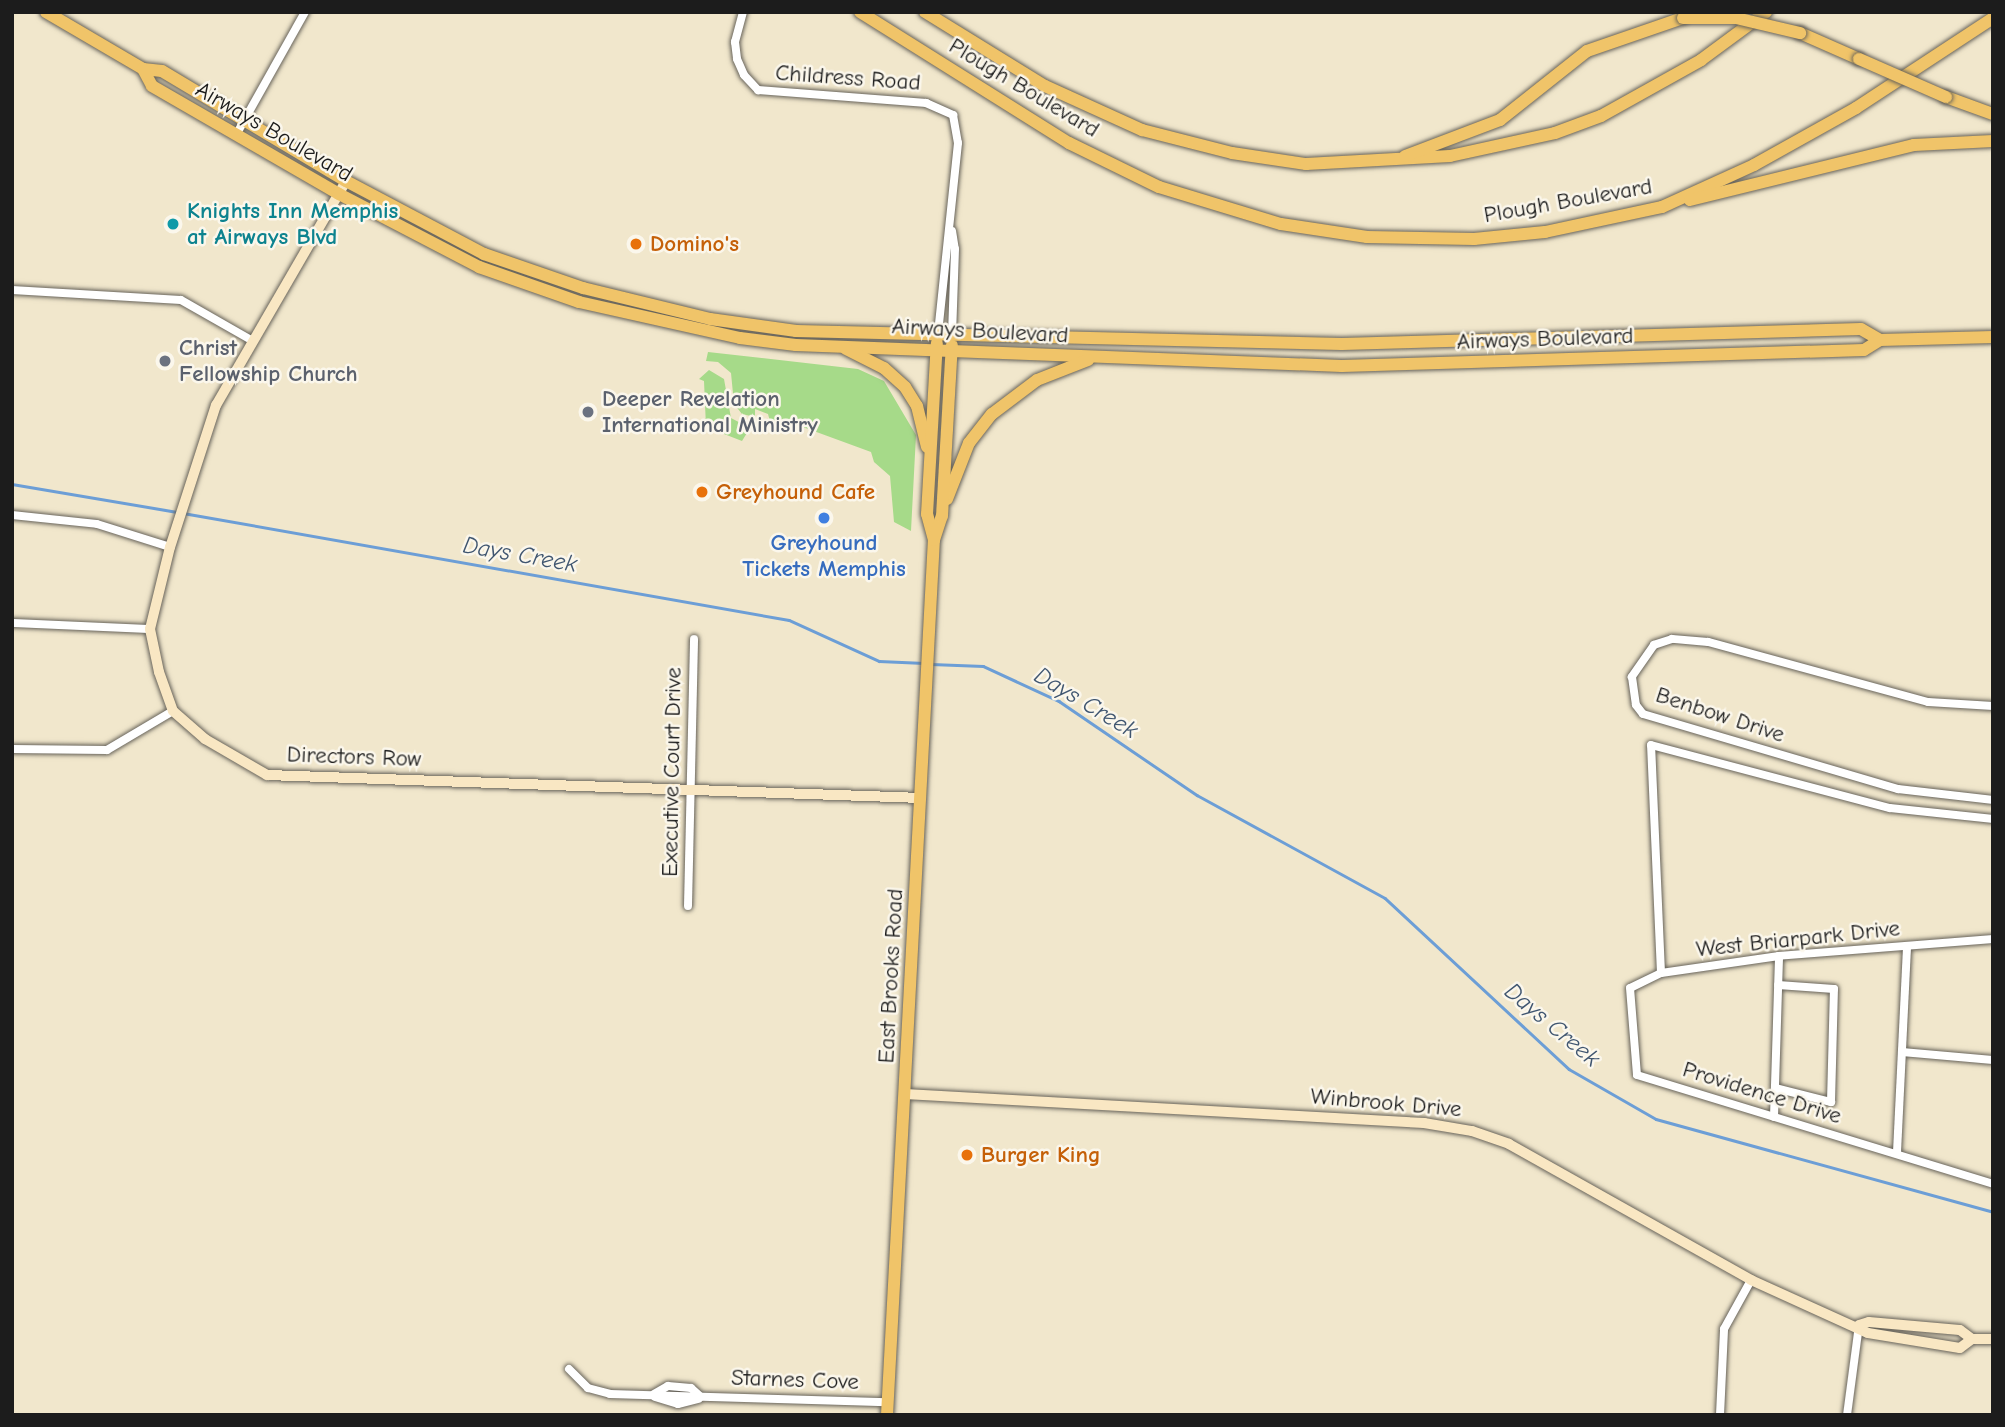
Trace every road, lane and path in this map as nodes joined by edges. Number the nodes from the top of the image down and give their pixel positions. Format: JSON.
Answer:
{"nodes":[{"id":1,"x":46,"y":12,"type":"edge"},
{"id":2,"x":305,"y":12,"type":"edge"},
{"id":3,"x":743,"y":12,"type":"edge"},
{"id":4,"x":860,"y":12,"type":"edge"},
{"id":5,"x":925,"y":12,"type":"edge"},
{"id":6,"x":1766,"y":12,"type":"edge"},
{"id":7,"x":1993,"y":18,"type":"edge"},
{"id":8,"x":143,"y":69,"type":"junction"},
{"id":9,"x":1993,"y":114,"type":"edge"},
{"id":10,"x":953,"y":115,"type":"joint"},
{"id":11,"x":244,"y":122,"type":"junction"},
{"id":12,"x":236,"y":135,"type":"junction"},
{"id":13,"x":1993,"y":141,"type":"edge"},
{"id":14,"x":1388,"y":162,"type":"junction"},
{"id":15,"x":346,"y":181,"type":"junction"},
{"id":16,"x":339,"y":194,"type":"junction"},
{"id":17,"x":1662,"y":207,"type":"junction"},
{"id":18,"x":952,"y":231,"type":"junction"},
{"id":19,"x":12,"y":290,"type":"edge"},
{"id":20,"x":782,"y":329,"type":"junction"},
{"id":21,"x":938,"y":333,"type":"junction"},
{"id":22,"x":952,"y":334,"type":"junction"},
{"id":23,"x":1993,"y":337,"type":"edge"},
{"id":24,"x":251,"y":340,"type":"junction"},
{"id":25,"x":1880,"y":340,"type":"junction"},
{"id":26,"x":780,"y":343,"type":"junction"},
{"id":27,"x":840,"y":346,"type":"junction"},
{"id":28,"x":937,"y":349,"type":"junction"},
{"id":29,"x":952,"y":351,"type":"junction"},
{"id":30,"x":1097,"y":358,"type":"junction"},
{"id":31,"x":929,"y":457,"type":"junction"},
{"id":32,"x":12,"y":516,"type":"edge"},
{"id":33,"x":942,"y":516,"type":"junction"},
{"id":34,"x":934,"y":540,"type":"junction"},
{"id":35,"x":170,"y":547,"type":"junction"},
{"id":36,"x":12,"y":623,"type":"edge"},
{"id":37,"x":150,"y":629,"type":"junction"},
{"id":38,"x":694,"y":639,"type":"dead end"},
{"id":39,"x":1993,"y":706,"type":"edge"},
{"id":40,"x":173,"y":711,"type":"junction"},
{"id":41,"x":12,"y":750,"type":"edge"},
{"id":42,"x":693,"y":789,"type":"junction"},
{"id":43,"x":921,"y":798,"type":"junction"},
{"id":44,"x":1993,"y":800,"type":"edge"},
{"id":45,"x":1993,"y":819,"type":"edge"},
{"id":46,"x":688,"y":906,"type":"dead end"},
{"id":47,"x":1993,"y":939,"type":"edge"},
{"id":48,"x":1907,"y":947,"type":"junction"},
{"id":49,"x":1779,"y":956,"type":"junction"},
{"id":50,"x":1661,"y":973,"type":"junction"},
{"id":51,"x":1778,"y":985,"type":"junction"},
{"id":52,"x":1902,"y":1052,"type":"junction"},
{"id":53,"x":1993,"y":1060,"type":"edge"},
{"id":54,"x":1775,"y":1088,"type":"junction"},
{"id":55,"x":905,"y":1094,"type":"junction"},
{"id":56,"x":1774,"y":1118,"type":"junction"},
{"id":57,"x":1897,"y":1152,"type":"junction"},
{"id":58,"x":1993,"y":1184,"type":"edge"},
{"id":59,"x":1751,"y":1280,"type":"junction"},
{"id":60,"x":1859,"y":1325,"type":"junction"},
{"id":61,"x":1972,"y":1339,"type":"junction"},
{"id":62,"x":1993,"y":1339,"type":"edge"},
{"id":63,"x":569,"y":1370,"type":"dead end"},
{"id":64,"x":652,"y":1396,"type":"junction"},
{"id":65,"x":701,"y":1397,"type":"junction"},
{"id":66,"x":887,"y":1409,"type":"edge"},
{"id":67,"x":1720,"y":1415,"type":"edge"},
{"id":68,"x":1847,"y":1415,"type":"edge"}],
"edges":[{"from":1,"to":8,"type":"main road","name":"Airways Boulevard"},
{"from":2,"to":11,"type":"street"},
{"from":3,"to":10,"type":"street","name":"Childress Road"},
{"from":4,"to":17,"type":"main road","name":"Plough Boulevard"},
{"from":5,"to":14,"type":"main road","name":"Plough Boulevard"},
{"from":6,"to":14,"type":"main road","name":"Plough Boulevard"},
{"from":7,"to":17,"type":"main road","name":"Plough Boulevard"},
{"from":8,"to":11,"type":"main road","name":"Airways Boulevard"},
{"from":8,"to":12,"type":"main road","name":"Airways Boulevard"},
{"from":9,"to":14,"type":"main road","bridge":true},
{"from":10,"to":18,"type":"street","name":"East Brooks Road"},
{"from":11,"to":12,"type":"street"},
{"from":11,"to":15,"type":"main road","name":"Airways Boulevard"},
{"from":12,"to":16,"type":"main road","name":"Airways Boulevard"},
{"from":13,"to":17,"type":"main road"},
{"from":15,"to":16,"type":"street","name":"Directors Row"},
{"from":15,"to":20,"type":"main road","name":"Airways Boulevard"},
{"from":16,"to":24,"type":"street","name":"Directors Row"},
{"from":16,"to":26,"type":"main road","name":"Airways Boulevard"},
{"from":18,"to":21,"type":"street","name":"East Brooks Road"},
{"from":18,"to":22,"type":"street","name":"East Brooks Road"},
{"from":19,"to":24,"type":"street"},
{"from":20,"to":21,"type":"main road","name":"Airways Boulevard"},
{"from":20,"to":26,"type":"main road"},
{"from":21,"to":22,"type":"main road","name":"Airways Boulevard"},
{"from":21,"to":28,"type":"main road","name":"East Brooks Road"},
{"from":22,"to":25,"type":"main road","name":"Airways Boulevard"},
{"from":22,"to":29,"type":"main road","name":"East Brooks Road"},
{"from":23,"to":25,"type":"main road","name":"Airways Boulevard"},
{"from":24,"to":35,"type":"street","name":"Directors Row"},
{"from":25,"to":30,"type":"main road","name":"Airways Boulevard"},
{"from":26,"to":27,"type":"main road","name":"Airways Boulevard"},
{"from":27,"to":28,"type":"main road","name":"Airways Boulevard"},
{"from":27,"to":31,"type":"main road"},
{"from":28,"to":29,"type":"main road","name":"Airways Boulevard"},
{"from":28,"to":31,"type":"main road","name":"East Brooks Road"},
{"from":29,"to":30,"type":"main road","name":"Airways Boulevard"},
{"from":29,"to":33,"type":"main road","name":"East Brooks Road"},
{"from":30,"to":33,"type":"main road"},
{"from":31,"to":34,"type":"main road","name":"East Brooks Road"},
{"from":32,"to":35,"type":"street"},
{"from":33,"to":34,"type":"main road","name":"East Brooks Road"},
{"from":34,"to":43,"type":"main road","name":"East Brooks Road"},
{"from":35,"to":37,"type":"street","name":"Directors Row"},
{"from":36,"to":37,"type":"street"},
{"from":37,"to":40,"type":"street","name":"Directors Row"},
{"from":38,"to":42,"type":"street","name":"Executive Court Drive"},
{"from":39,"to":44,"type":"street","name":"Benbow Drive"},
{"from":40,"to":41,"type":"street"},
{"from":40,"to":42,"type":"street","name":"Directors Row"},
{"from":42,"to":43,"type":"street","name":"Directors Row"},
{"from":42,"to":46,"type":"street","name":"Executive Court Drive"},
{"from":43,"to":55,"type":"main road","name":"East Brooks Road"},
{"from":45,"to":50,"type":"street"},
{"from":47,"to":48,"type":"street","name":"West Briarpark Drive"},
{"from":48,"to":49,"type":"street","name":"West Briarpark Drive"},
{"from":48,"to":52,"type":"street"},
{"from":49,"to":50,"type":"street","name":"West Briarpark Drive"},
{"from":49,"to":51,"type":"street"},
{"from":50,"to":56,"type":"street","name":"Providence Drive"},
{"from":51,"to":54,"type":"street"},
{"from":51,"to":54,"type":"street"},
{"from":52,"to":53,"type":"street"},
{"from":52,"to":57,"type":"street"},
{"from":54,"to":56,"type":"street"},
{"from":55,"to":59,"type":"street","name":"Winbrook Drive"},
{"from":55,"to":66,"type":"main road","name":"East Brooks Road"},
{"from":56,"to":57,"type":"street","name":"Providence Drive"},
{"from":57,"to":58,"type":"street","name":"Providence Drive"},
{"from":59,"to":60,"type":"street","name":"Winbrook Drive"},
{"from":59,"to":67,"type":"street"},
{"from":60,"to":61,"type":"street","name":"Winbrook Drive"},
{"from":60,"to":61,"type":"street","name":"Winbrook Drive"},
{"from":60,"to":68,"type":"street"},
{"from":61,"to":62,"type":"street","name":"Winbrook Drive"},
{"from":63,"to":64,"type":"street","name":"Starnes Cove"},
{"from":64,"to":65,"type":"street","name":"Starnes Cove"},
{"from":64,"to":65,"type":"street","name":"Starnes Cove"},
{"from":65,"to":66,"type":"street","name":"Starnes Cove"}]}
